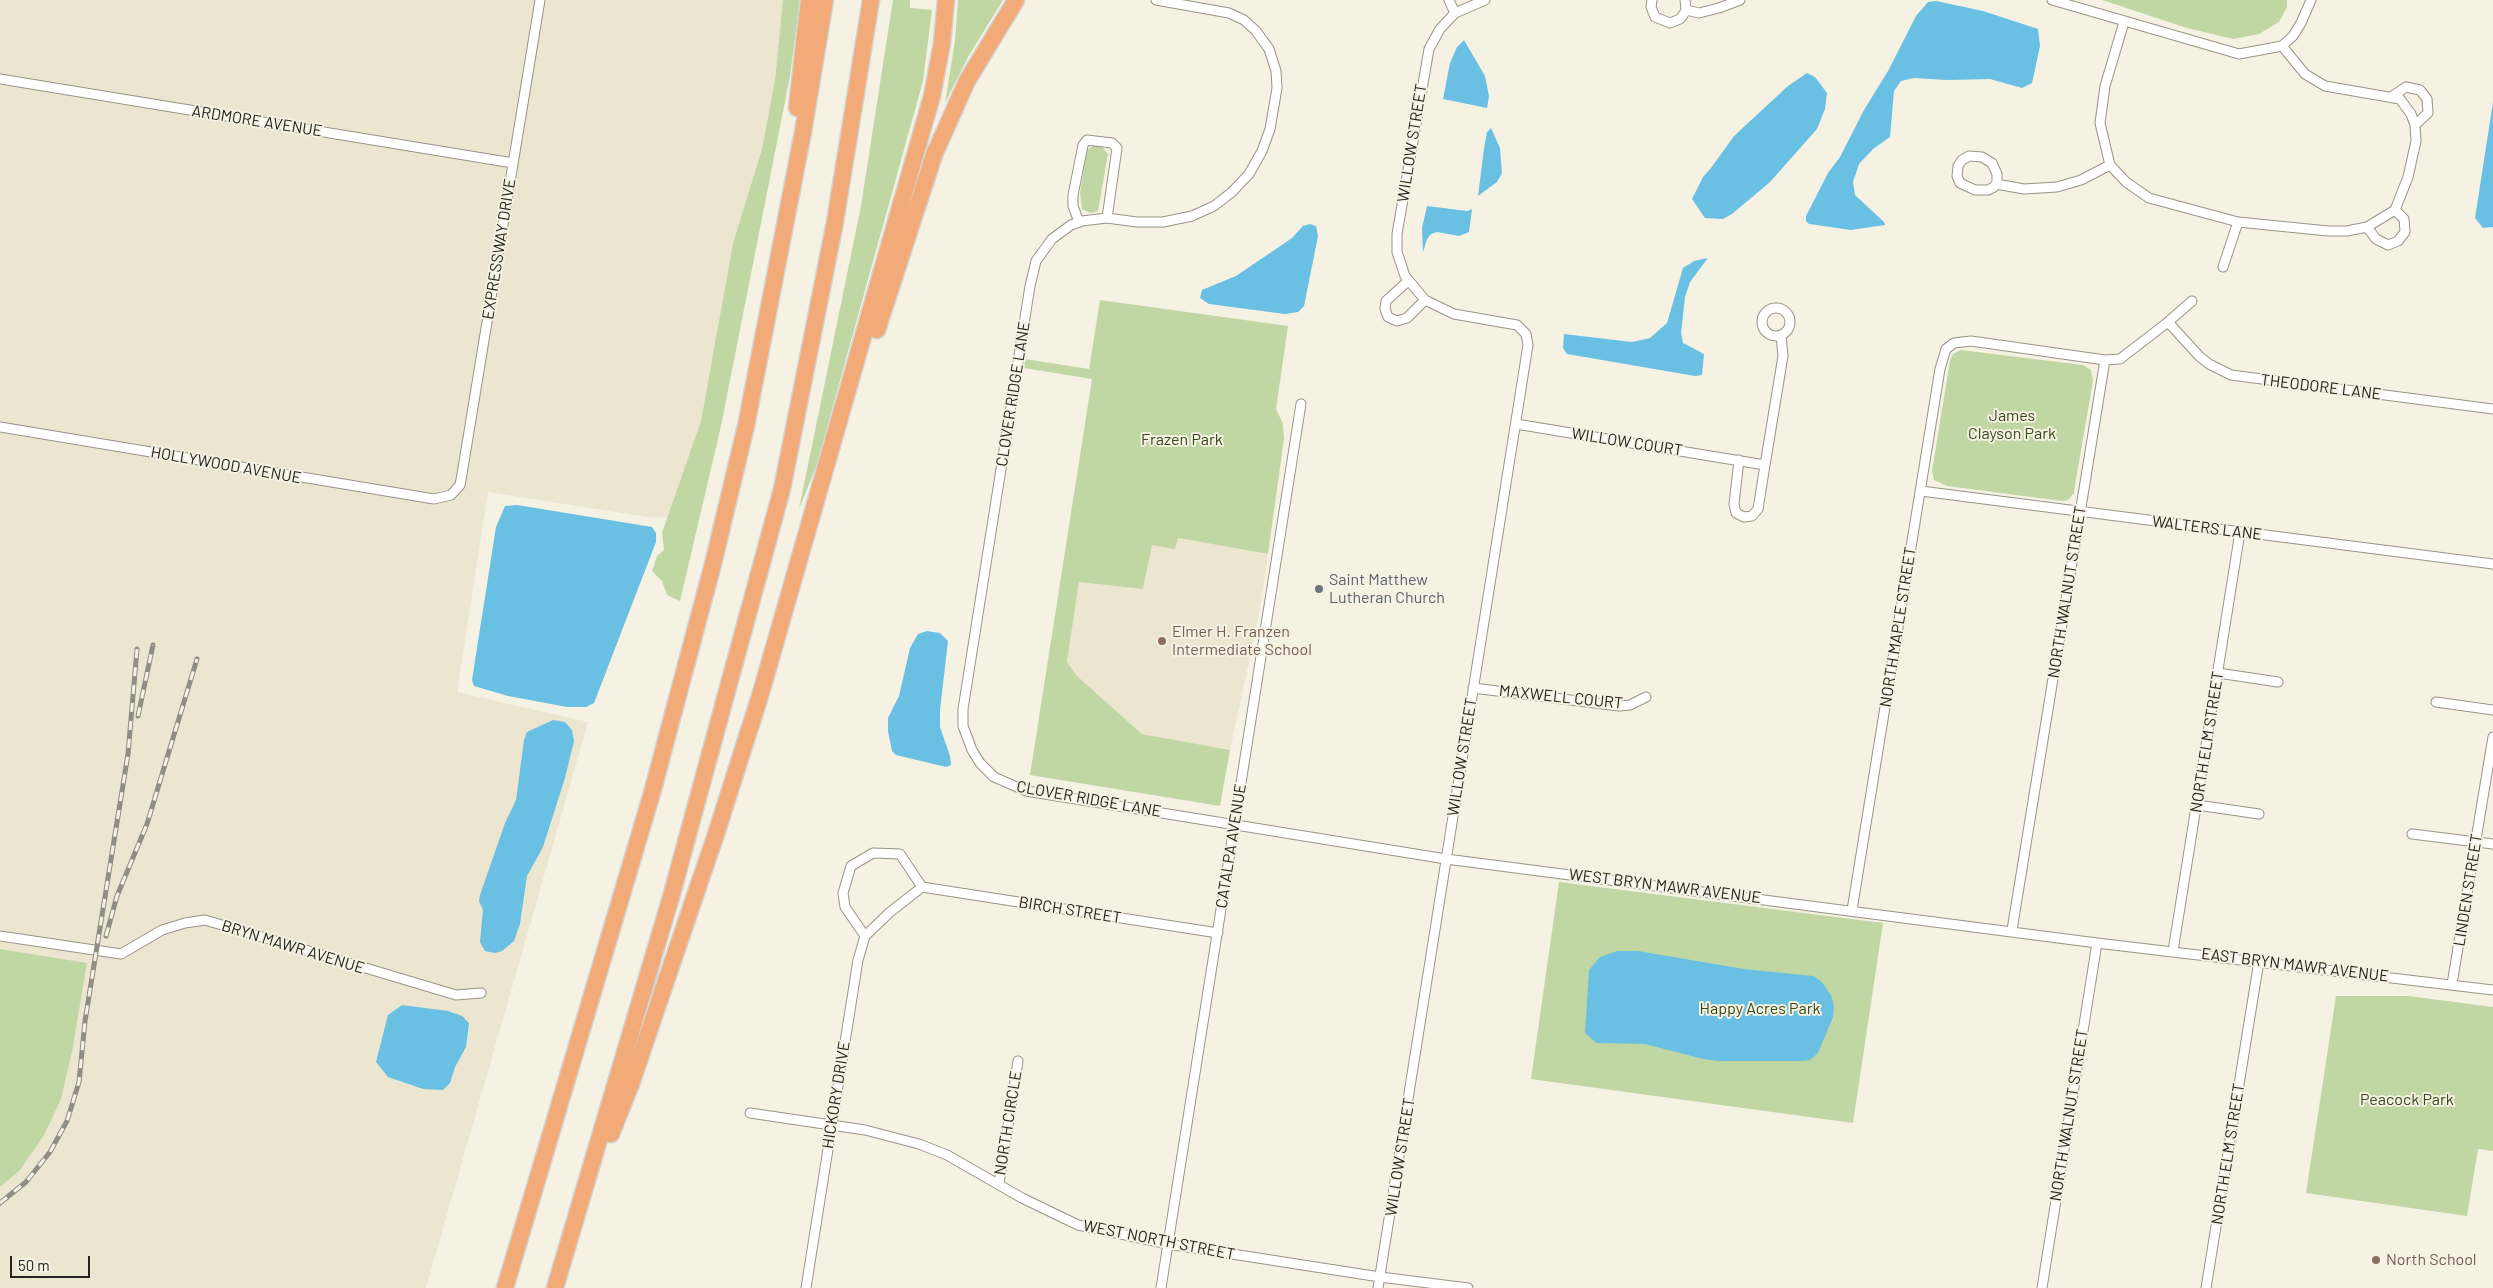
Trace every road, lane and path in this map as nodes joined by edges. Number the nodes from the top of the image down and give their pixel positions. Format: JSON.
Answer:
{"nodes":[{"id":1,"x":540,"y":0,"type":"edge"},
{"id":2,"x":809,"y":0,"type":"edge"},
{"id":3,"x":825,"y":0,"type":"edge"},
{"id":4,"x":871,"y":0,"type":"edge"},
{"id":5,"x":946,"y":0,"type":"edge"},
{"id":6,"x":1156,"y":0,"type":"edge"},
{"id":7,"x":1449,"y":0,"type":"edge"},
{"id":8,"x":1652,"y":0,"type":"edge"},
{"id":9,"x":1685,"y":0,"type":"edge"},
{"id":10,"x":1740,"y":0,"type":"edge"},
{"id":11,"x":2052,"y":0,"type":"edge"},
{"id":12,"x":2311,"y":0,"type":"edge"},
{"id":13,"x":1480,"y":1,"type":"edge"},
{"id":14,"x":1016,"y":3,"type":"edge"},
{"id":15,"x":1686,"y":10,"type":"junction"},
{"id":16,"x":1455,"y":13,"type":"junction"},
{"id":17,"x":2124,"y":22,"type":"junction"},
{"id":18,"x":2282,"y":46,"type":"junction"},
{"id":19,"x":0,"y":79,"type":"edge"},
{"id":20,"x":2391,"y":97,"type":"junction"},
{"id":21,"x":2415,"y":125,"type":"junction"},
{"id":22,"x":513,"y":163,"type":"junction"},
{"id":23,"x":2110,"y":164,"type":"junction"},
{"id":24,"x":1996,"y":184,"type":"junction"},
{"id":25,"x":2395,"y":210,"type":"junction"},
{"id":26,"x":1107,"y":218,"type":"junction"},
{"id":27,"x":1079,"y":222,"type":"junction"},
{"id":28,"x":2238,"y":222,"type":"junction"},
{"id":29,"x":785,"y":224,"type":"junction"},
{"id":30,"x":2367,"y":227,"type":"junction"},
{"id":31,"x":2223,"y":267,"type":"dead end"},
{"id":32,"x":1408,"y":281,"type":"junction"},
{"id":33,"x":1425,"y":300,"type":"junction"},
{"id":34,"x":2192,"y":301,"type":"dead end"},
{"id":35,"x":2168,"y":322,"type":"junction"},
{"id":36,"x":1781,"y":335,"type":"dead end"},
{"id":37,"x":2105,"y":360,"type":"junction"},
{"id":38,"x":1300,"y":404,"type":"dead end"},
{"id":39,"x":2493,"y":409,"type":"edge"},
{"id":40,"x":840,"y":417,"type":"junction"},
{"id":41,"x":1516,"y":424,"type":"junction"},
{"id":42,"x":0,"y":427,"type":"edge"},
{"id":43,"x":1739,"y":460,"type":"junction"},
{"id":44,"x":1765,"y":465,"type":"junction"},
{"id":45,"x":1921,"y":491,"type":"junction"},
{"id":46,"x":451,"y":495,"type":"joint"},
{"id":47,"x":2080,"y":512,"type":"junction"},
{"id":48,"x":2240,"y":532,"type":"junction"},
{"id":49,"x":2493,"y":564,"type":"edge"},
{"id":50,"x":2218,"y":673,"type":"junction"},
{"id":51,"x":2278,"y":682,"type":"dead end"},
{"id":52,"x":1473,"y":688,"type":"junction"},
{"id":53,"x":1646,"y":697,"type":"dead end"},
{"id":54,"x":2436,"y":702,"type":"dead end"},
{"id":55,"x":2493,"y":710,"type":"edge"},
{"id":56,"x":2493,"y":737,"type":"edge"},
{"id":57,"x":2197,"y":805,"type":"junction"},
{"id":58,"x":2258,"y":814,"type":"dead end"},
{"id":59,"x":1233,"y":825,"type":"junction"},
{"id":60,"x":2412,"y":834,"type":"dead end"},
{"id":61,"x":2476,"y":842,"type":"junction"},
{"id":62,"x":2493,"y":844,"type":"edge"},
{"id":63,"x":1446,"y":859,"type":"junction"},
{"id":64,"x":922,"y":887,"type":"junction"},
{"id":65,"x":1852,"y":910,"type":"junction"},
{"id":66,"x":2012,"y":930,"type":"junction"},
{"id":67,"x":1218,"y":933,"type":"junction"},
{"id":68,"x":0,"y":936,"type":"edge"},
{"id":69,"x":865,"y":936,"type":"junction"},
{"id":70,"x":2097,"y":943,"type":"junction"},
{"id":71,"x":2173,"y":951,"type":"junction"},
{"id":72,"x":2259,"y":961,"type":"junction"},
{"id":73,"x":2452,"y":984,"type":"junction"},
{"id":74,"x":2493,"y":990,"type":"edge"},
{"id":75,"x":481,"y":993,"type":"dead end"},
{"id":76,"x":1018,"y":1061,"type":"dead end"},
{"id":77,"x":750,"y":1113,"type":"dead end"},
{"id":78,"x":831,"y":1125,"type":"junction"},
{"id":79,"x":999,"y":1184,"type":"junction"},
{"id":80,"x":576,"y":1219,"type":"junction"},
{"id":81,"x":1168,"y":1244,"type":"junction"},
{"id":82,"x":1380,"y":1277,"type":"junction"},
{"id":83,"x":505,"y":1288,"type":"edge"},
{"id":84,"x":555,"y":1288,"type":"edge"},
{"id":85,"x":806,"y":1288,"type":"edge"},
{"id":86,"x":1160,"y":1288,"type":"edge"},
{"id":87,"x":1378,"y":1288,"type":"edge"},
{"id":88,"x":1468,"y":1288,"type":"edge"},
{"id":89,"x":2042,"y":1288,"type":"edge"},
{"id":90,"x":2206,"y":1288,"type":"edge"}],
"edges":[{"from":1,"to":22,"type":"street","name":"EXPRESSWAY DRIVE"},
{"from":2,"to":29,"type":"highway"},
{"from":3,"to":29,"type":"highway"},
{"from":4,"to":80,"type":"highway"},
{"from":5,"to":40,"type":"highway"},
{"from":6,"to":26,"type":"street","name":"CLOVER RIDGE LANE"},
{"from":7,"to":16,"type":"street"},
{"from":8,"to":15,"type":"street"},
{"from":9,"to":15,"type":"street"},
{"from":10,"to":15,"type":"street"},
{"from":11,"to":17,"type":"street"},
{"from":12,"to":18,"type":"street"},
{"from":13,"to":16,"type":"street","name":"WILLOW STREET"},
{"from":14,"to":40,"type":"highway"},
{"from":16,"to":32,"type":"street","name":"WILLOW STREET"},
{"from":17,"to":18,"type":"street"},
{"from":17,"to":23,"type":"street"},
{"from":18,"to":20,"type":"street"},
{"from":19,"to":22,"type":"street","name":"ARDMORE AVENUE"},
{"from":20,"to":21,"type":"street"},
{"from":20,"to":21,"type":"street"},
{"from":21,"to":25,"type":"street"},
{"from":22,"to":46,"type":"street","name":"EXPRESSWAY DRIVE"},
{"from":23,"to":24,"type":"street"},
{"from":23,"to":28,"type":"street"},
{"from":24,"to":24,"type":"street"},
{"from":25,"to":30,"type":"street"},
{"from":25,"to":30,"type":"street"},
{"from":26,"to":27,"type":"street","name":"CLOVER RIDGE LANE"},
{"from":26,"to":27,"type":"street"},
{"from":27,"to":59,"type":"street","name":"CLOVER RIDGE LANE"},
{"from":28,"to":30,"type":"street"},
{"from":28,"to":31,"type":"street"},
{"from":29,"to":83,"type":"highway"},
{"from":32,"to":33,"type":"street","name":"WILLOW STREET"},
{"from":32,"to":33,"type":"street"},
{"from":33,"to":41,"type":"street","name":"WILLOW STREET"},
{"from":34,"to":35,"type":"street"},
{"from":35,"to":37,"type":"street"},
{"from":35,"to":39,"type":"street","name":"THEODORE LANE"},
{"from":36,"to":44,"type":"street"},
{"from":37,"to":45,"type":"street","name":"NORTH MAPLE STREET"},
{"from":37,"to":47,"type":"street","name":"NORTH WALNUT STREET"},
{"from":38,"to":59,"type":"street","name":"CATALPA AVENUE"},
{"from":40,"to":80,"type":"highway"},
{"from":41,"to":43,"type":"street","name":"WILLOW COURT"},
{"from":41,"to":52,"type":"street","name":"WILLOW STREET"},
{"from":42,"to":46,"type":"street","name":"HOLLYWOOD AVENUE"},
{"from":43,"to":44,"type":"street","name":"WILLOW COURT"},
{"from":43,"to":44,"type":"street"},
{"from":45,"to":47,"type":"street","name":"WALTERS LANE"},
{"from":45,"to":65,"type":"street","name":"NORTH MAPLE STREET"},
{"from":47,"to":48,"type":"street","name":"WALTERS LANE"},
{"from":47,"to":66,"type":"street","name":"NORTH WALNUT STREET"},
{"from":48,"to":49,"type":"street","name":"WALTERS LANE"},
{"from":48,"to":50,"type":"street","name":"NORTH ELM STREET"},
{"from":50,"to":51,"type":"street"},
{"from":50,"to":57,"type":"street","name":"NORTH ELM STREET"},
{"from":52,"to":53,"type":"street","name":"MAXWELL COURT"},
{"from":52,"to":63,"type":"street","name":"WILLOW STREET"},
{"from":54,"to":55,"type":"street"},
{"from":56,"to":61,"type":"street","name":"LINDEN STREET"},
{"from":57,"to":58,"type":"street"},
{"from":57,"to":71,"type":"street","name":"NORTH ELM STREET"},
{"from":59,"to":63,"type":"street","name":"WEST BRYN MAWR AVENUE"},
{"from":59,"to":67,"type":"street","name":"CATALPA AVENUE"},
{"from":60,"to":61,"type":"street"},
{"from":61,"to":62,"type":"street"},
{"from":61,"to":73,"type":"street","name":"LINDEN STREET"},
{"from":63,"to":65,"type":"street","name":"WEST BRYN MAWR AVENUE"},
{"from":63,"to":82,"type":"street","name":"WILLOW STREET"},
{"from":64,"to":67,"type":"street","name":"BIRCH STREET"},
{"from":64,"to":69,"type":"street","name":"HICKORY DRIVE"},
{"from":64,"to":69,"type":"street"},
{"from":65,"to":66,"type":"street","name":"WEST BRYN MAWR AVENUE"},
{"from":66,"to":70,"type":"street","name":"WEST BRYN MAWR AVENUE"},
{"from":67,"to":81,"type":"street","name":"CATALPA AVENUE"},
{"from":68,"to":75,"type":"street","name":"BRYN MAWR AVENUE"},
{"from":69,"to":78,"type":"street","name":"HICKORY DRIVE"},
{"from":70,"to":71,"type":"street","name":"EAST BRYN MAWR AVENUE"},
{"from":70,"to":89,"type":"street","name":"NORTH WALNUT STREET"},
{"from":71,"to":72,"type":"street","name":"EAST BRYN MAWR AVENUE"},
{"from":72,"to":73,"type":"street","name":"EAST BRYN MAWR AVENUE"},
{"from":72,"to":90,"type":"street","name":"NORTH ELM STREET"},
{"from":73,"to":74,"type":"street","name":"EAST BRYN MAWR AVENUE"},
{"from":76,"to":79,"type":"street","name":"NORTH CIRCLE"},
{"from":77,"to":78,"type":"street","name":"WEST NORTH STREET"},
{"from":78,"to":79,"type":"street","name":"WEST NORTH STREET"},
{"from":78,"to":85,"type":"street","name":"HICKORY DRIVE"},
{"from":79,"to":81,"type":"street","name":"WEST NORTH STREET"},
{"from":80,"to":84,"type":"highway"},
{"from":81,"to":82,"type":"street","name":"WEST NORTH STREET"},
{"from":81,"to":86,"type":"street","name":"CATALPA AVENUE"},
{"from":82,"to":87,"type":"street","name":"WILLOW STREET"},
{"from":82,"to":88,"type":"street","name":"WEST NORTH STREET"}]}
